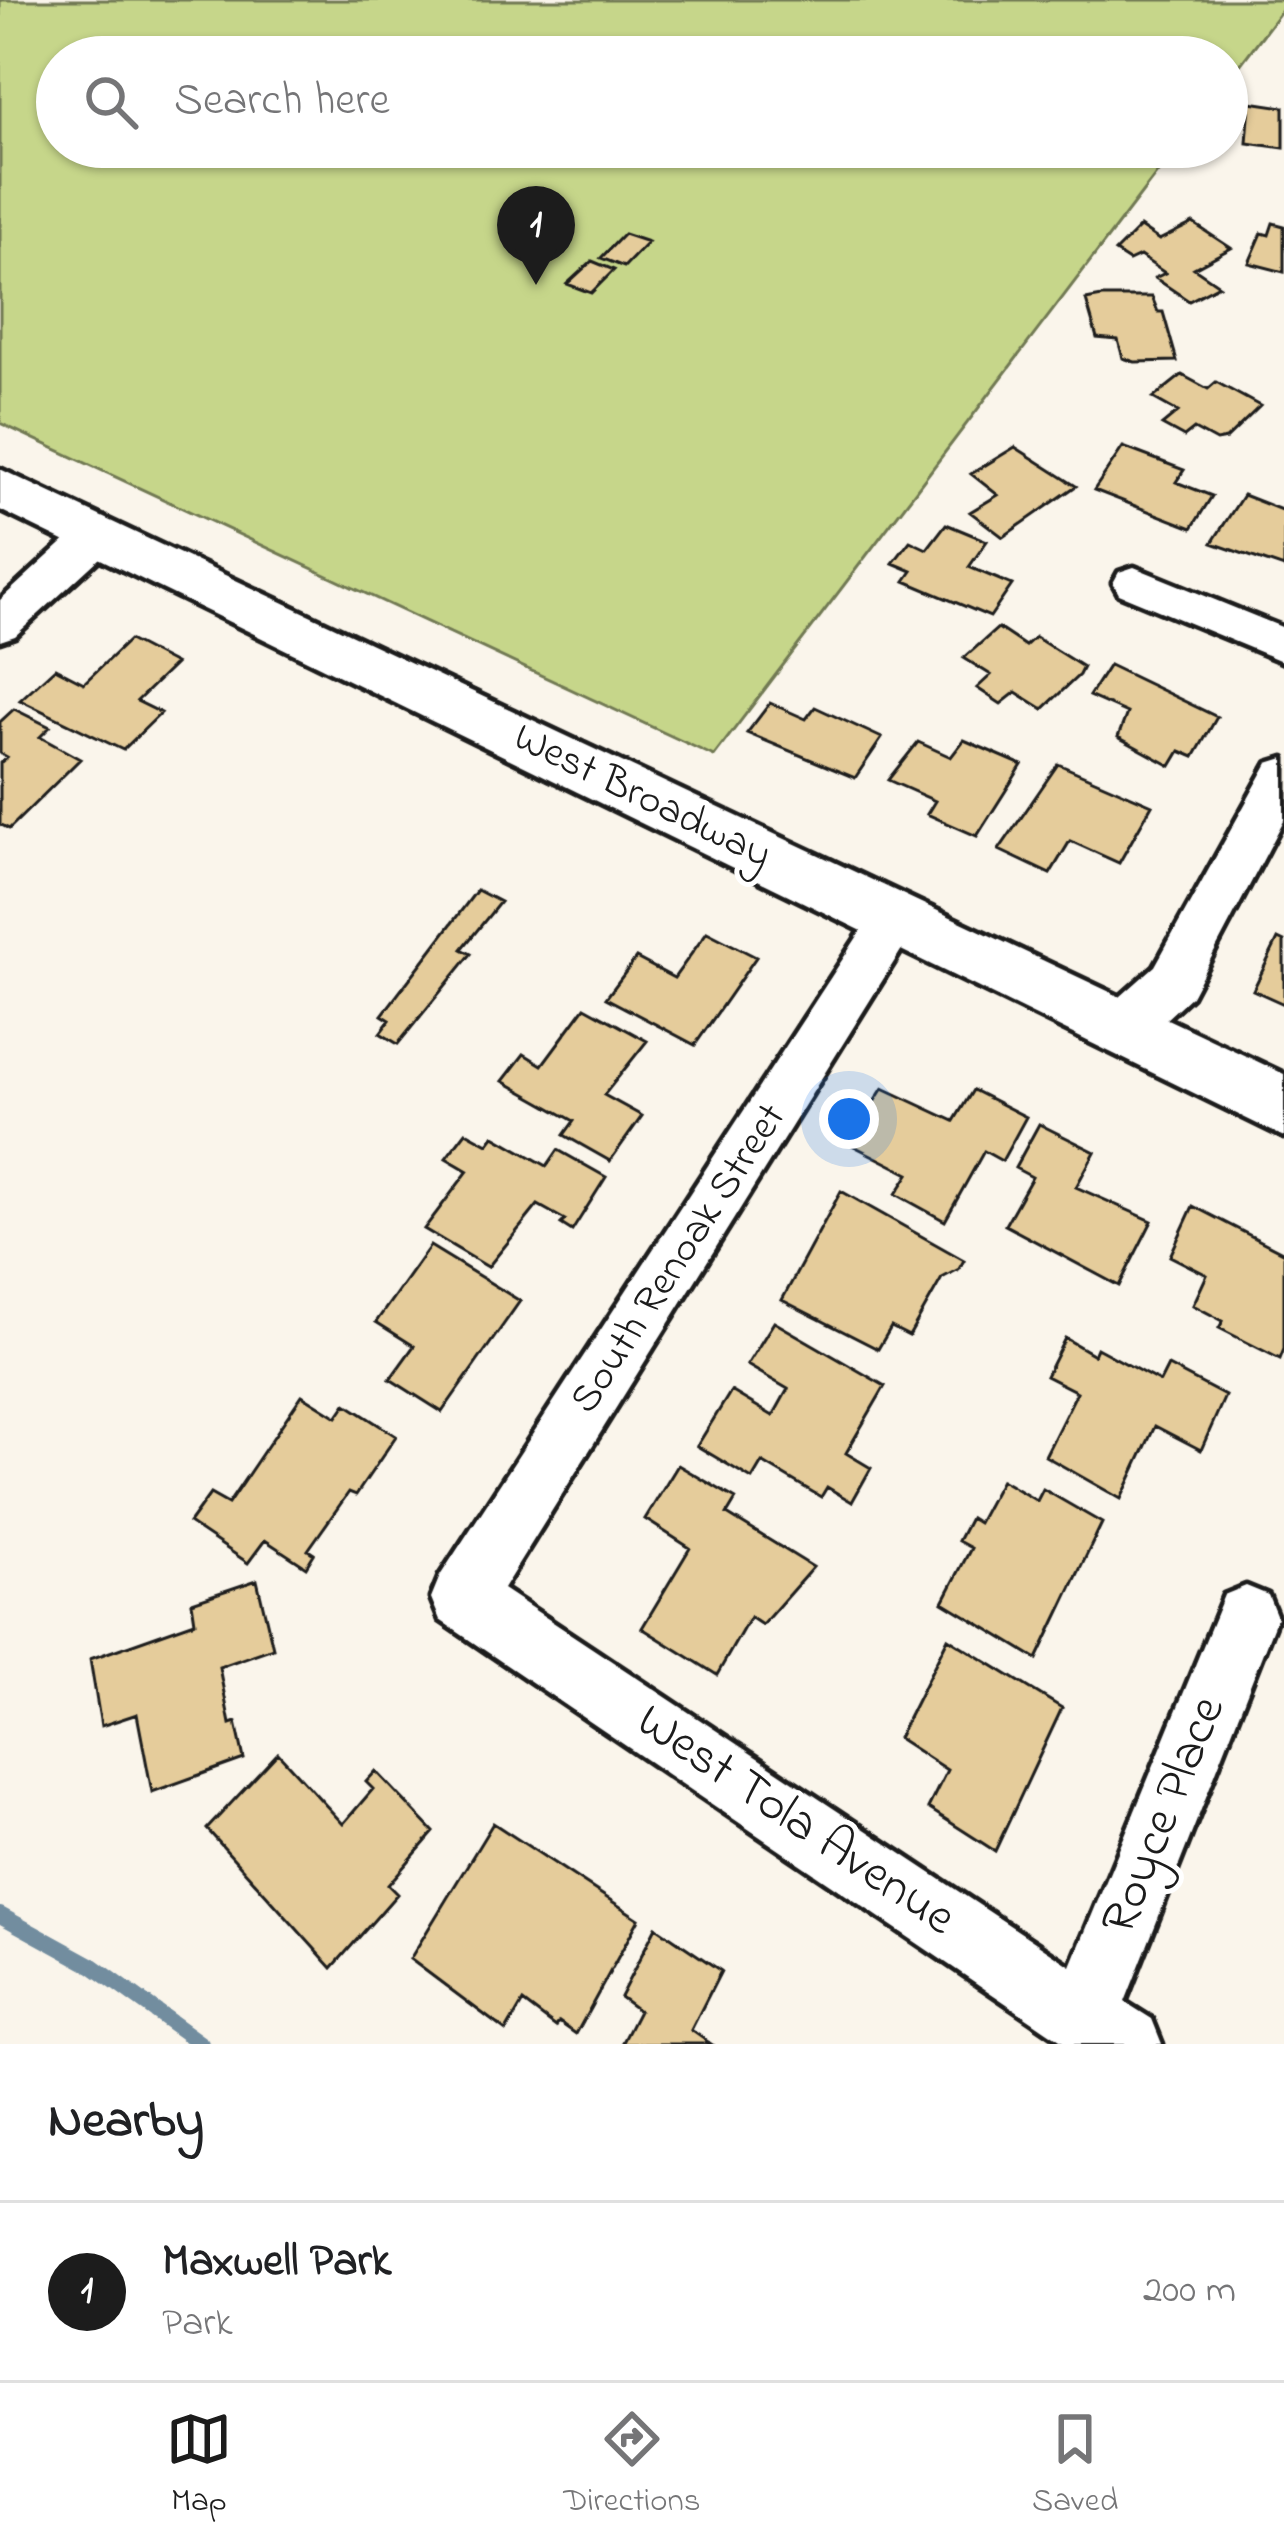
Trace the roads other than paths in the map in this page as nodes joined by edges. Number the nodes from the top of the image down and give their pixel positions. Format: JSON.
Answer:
{"nodes":[{"id":1,"x":0,"y":488,"type":"edge"},
{"id":2,"x":98,"y":535,"type":"junction"},
{"id":3,"x":1133,"y":583,"type":"dead end"},
{"id":4,"x":0,"y":625,"type":"edge"},
{"id":5,"x":1284,"y":646,"type":"edge"},
{"id":6,"x":1284,"y":776,"type":"edge"},
{"id":7,"x":896,"y":919,"type":"junction"},
{"id":8,"x":1121,"y":1028,"type":"junction"},
{"id":9,"x":1284,"y":1107,"type":"edge"},
{"id":10,"x":462,"y":1598,"type":"joint"},
{"id":11,"x":1246,"y":1617,"type":"dead end"},
{"id":12,"x":1106,"y":2029,"type":"edge"}],
"edges":[{"from":1,"to":2,"type":"main road","name":"West Broadway"},
{"from":2,"to":4,"type":"street"},
{"from":2,"to":7,"type":"main road","name":"West Broadway"},
{"from":3,"to":5,"type":"street"},
{"from":6,"to":8,"type":"street"},
{"from":7,"to":8,"type":"main road","name":"West Broadway"},
{"from":7,"to":10,"type":"street","name":"South Renoak Street"},
{"from":8,"to":9,"type":"main road","name":"West Broadway"},
{"from":10,"to":12,"type":"street","name":"West Tola Avenue"},
{"from":11,"to":12,"type":"street","name":"Royce Place"}]}
